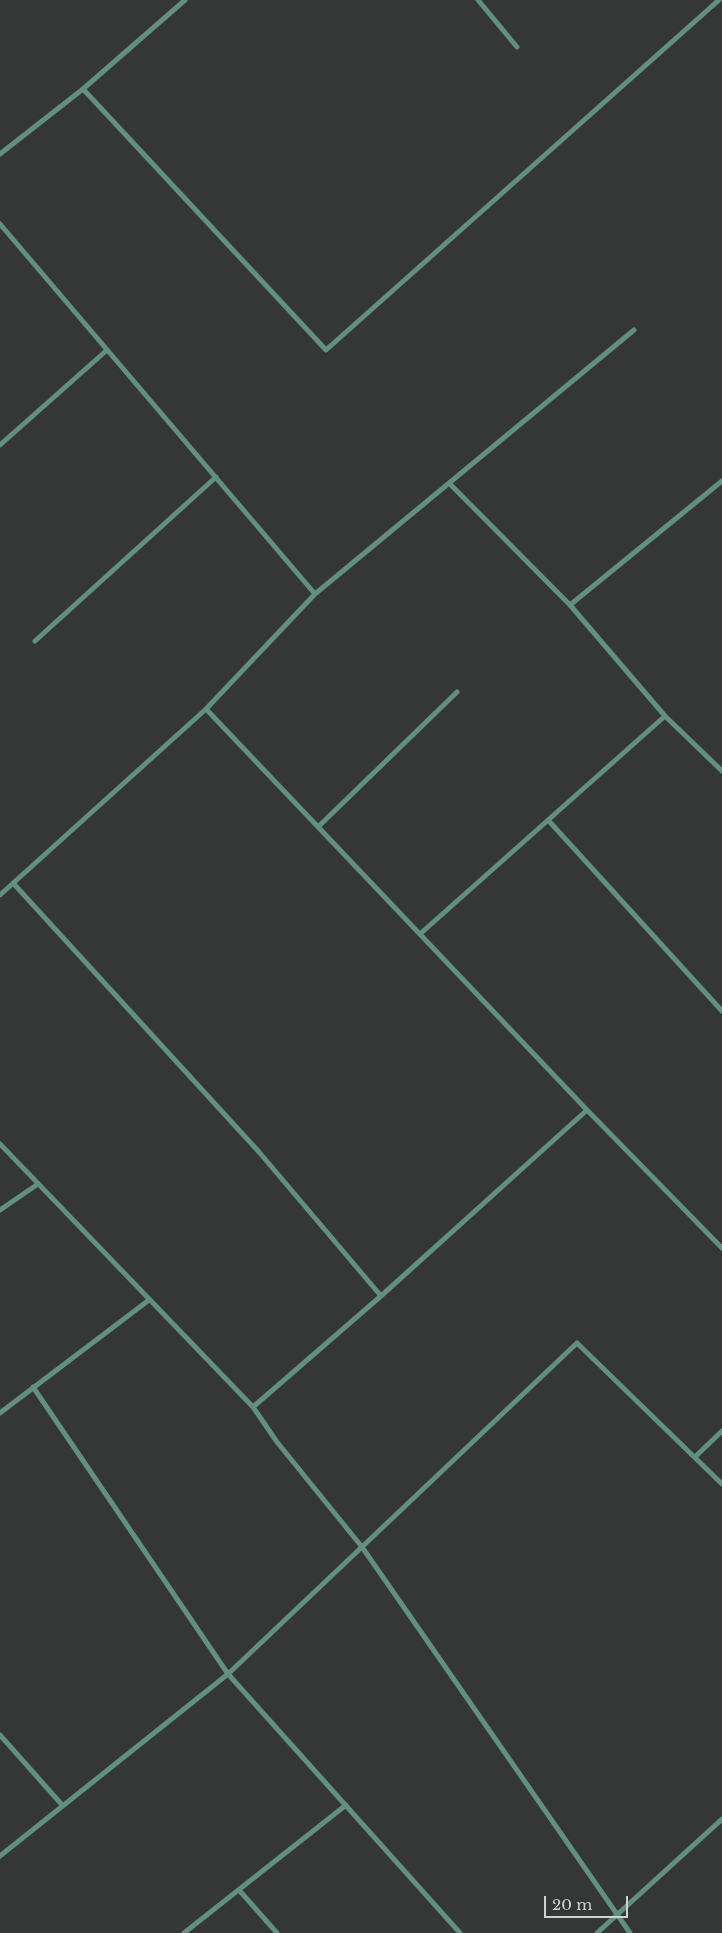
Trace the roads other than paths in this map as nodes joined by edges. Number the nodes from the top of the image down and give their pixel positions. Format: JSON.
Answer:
{"nodes":[{"id":1,"x":185,"y":0,"type":"edge"},
{"id":2,"x":478,"y":0,"type":"edge"},
{"id":3,"x":716,"y":1,"type":"edge"},
{"id":4,"x":517,"y":47,"type":"dead end"},
{"id":5,"x":83,"y":89,"type":"junction"},
{"id":6,"x":0,"y":154,"type":"edge"},
{"id":7,"x":0,"y":224,"type":"edge"},
{"id":8,"x":634,"y":330,"type":"dead end"},
{"id":9,"x":107,"y":350,"type":"junction"},
{"id":10,"x":0,"y":445,"type":"edge"},
{"id":11,"x":216,"y":477,"type":"junction"},
{"id":12,"x":722,"y":481,"type":"edge"},
{"id":13,"x":449,"y":483,"type":"junction"},
{"id":14,"x":315,"y":594,"type":"junction"},
{"id":15,"x":570,"y":605,"type":"junction"},
{"id":16,"x":35,"y":641,"type":"dead end"},
{"id":17,"x":457,"y":692,"type":"dead end"},
{"id":18,"x":206,"y":709,"type":"junction"},
{"id":19,"x":665,"y":716,"type":"junction"},
{"id":20,"x":722,"y":771,"type":"edge"},
{"id":21,"x":548,"y":820,"type":"junction"},
{"id":22,"x":318,"y":827,"type":"junction"},
{"id":23,"x":13,"y":883,"type":"junction"},
{"id":24,"x":0,"y":895,"type":"edge"},
{"id":25,"x":420,"y":934,"type":"junction"},
{"id":26,"x":722,"y":1011,"type":"edge"},
{"id":27,"x":587,"y":1110,"type":"junction"},
{"id":28,"x":0,"y":1144,"type":"edge"},
{"id":29,"x":38,"y":1184,"type":"junction"},
{"id":30,"x":0,"y":1210,"type":"edge"},
{"id":31,"x":722,"y":1248,"type":"edge"},
{"id":32,"x":381,"y":1296,"type":"junction"},
{"id":33,"x":149,"y":1300,"type":"junction"},
{"id":34,"x":33,"y":1387,"type":"junction"},
{"id":35,"x":252,"y":1407,"type":"junction"},
{"id":36,"x":0,"y":1413,"type":"edge"},
{"id":37,"x":722,"y":1431,"type":"edge"},
{"id":38,"x":695,"y":1457,"type":"junction"},
{"id":39,"x":722,"y":1484,"type":"edge"},
{"id":40,"x":362,"y":1547,"type":"junction"},
{"id":41,"x":228,"y":1674,"type":"junction"},
{"id":42,"x":0,"y":1735,"type":"edge"},
{"id":43,"x":346,"y":1805,"type":"junction"},
{"id":44,"x":63,"y":1806,"type":"junction"},
{"id":45,"x":722,"y":1820,"type":"edge"},
{"id":46,"x":0,"y":1856,"type":"edge"},
{"id":47,"x":239,"y":1890,"type":"junction"},
{"id":48,"x":616,"y":1914,"type":"junction"},
{"id":49,"x":184,"y":1933,"type":"edge"},
{"id":50,"x":277,"y":1933,"type":"edge"},
{"id":51,"x":460,"y":1933,"type":"edge"},
{"id":52,"x":597,"y":1933,"type":"edge"},
{"id":53,"x":630,"y":1933,"type":"edge"}],
"edges":[{"from":1,"to":5,"type":"street"},
{"from":2,"to":4,"type":"street"},
{"from":3,"to":5,"type":"street"},
{"from":5,"to":6,"type":"street"},
{"from":7,"to":9,"type":"street"},
{"from":8,"to":13,"type":"street"},
{"from":9,"to":10,"type":"street"},
{"from":9,"to":11,"type":"street"},
{"from":11,"to":14,"type":"street"},
{"from":11,"to":16,"type":"street"},
{"from":12,"to":15,"type":"street"},
{"from":13,"to":14,"type":"street"},
{"from":13,"to":15,"type":"street"},
{"from":14,"to":18,"type":"street"},
{"from":15,"to":19,"type":"street"},
{"from":17,"to":22,"type":"street"},
{"from":18,"to":22,"type":"street"},
{"from":18,"to":23,"type":"street"},
{"from":19,"to":20,"type":"street"},
{"from":19,"to":21,"type":"street"},
{"from":21,"to":25,"type":"street"},
{"from":21,"to":26,"type":"street"},
{"from":22,"to":25,"type":"street"},
{"from":23,"to":24,"type":"street"},
{"from":23,"to":32,"type":"street"},
{"from":25,"to":27,"type":"street"},
{"from":27,"to":31,"type":"street"},
{"from":27,"to":32,"type":"street"},
{"from":28,"to":29,"type":"street"},
{"from":29,"to":30,"type":"street"},
{"from":29,"to":33,"type":"street"},
{"from":32,"to":35,"type":"street"},
{"from":33,"to":34,"type":"street"},
{"from":33,"to":35,"type":"street"},
{"from":34,"to":36,"type":"street"},
{"from":34,"to":41,"type":"street"},
{"from":35,"to":40,"type":"street"},
{"from":37,"to":38,"type":"street"},
{"from":38,"to":39,"type":"street"},
{"from":38,"to":40,"type":"street"},
{"from":40,"to":41,"type":"street"},
{"from":40,"to":48,"type":"street"},
{"from":41,"to":43,"type":"street"},
{"from":41,"to":44,"type":"street"},
{"from":42,"to":44,"type":"street"},
{"from":43,"to":47,"type":"street"},
{"from":43,"to":51,"type":"street"},
{"from":44,"to":46,"type":"street"},
{"from":45,"to":48,"type":"street"},
{"from":47,"to":49,"type":"street"},
{"from":47,"to":50,"type":"street"},
{"from":48,"to":52,"type":"street"},
{"from":48,"to":53,"type":"street"}]}
